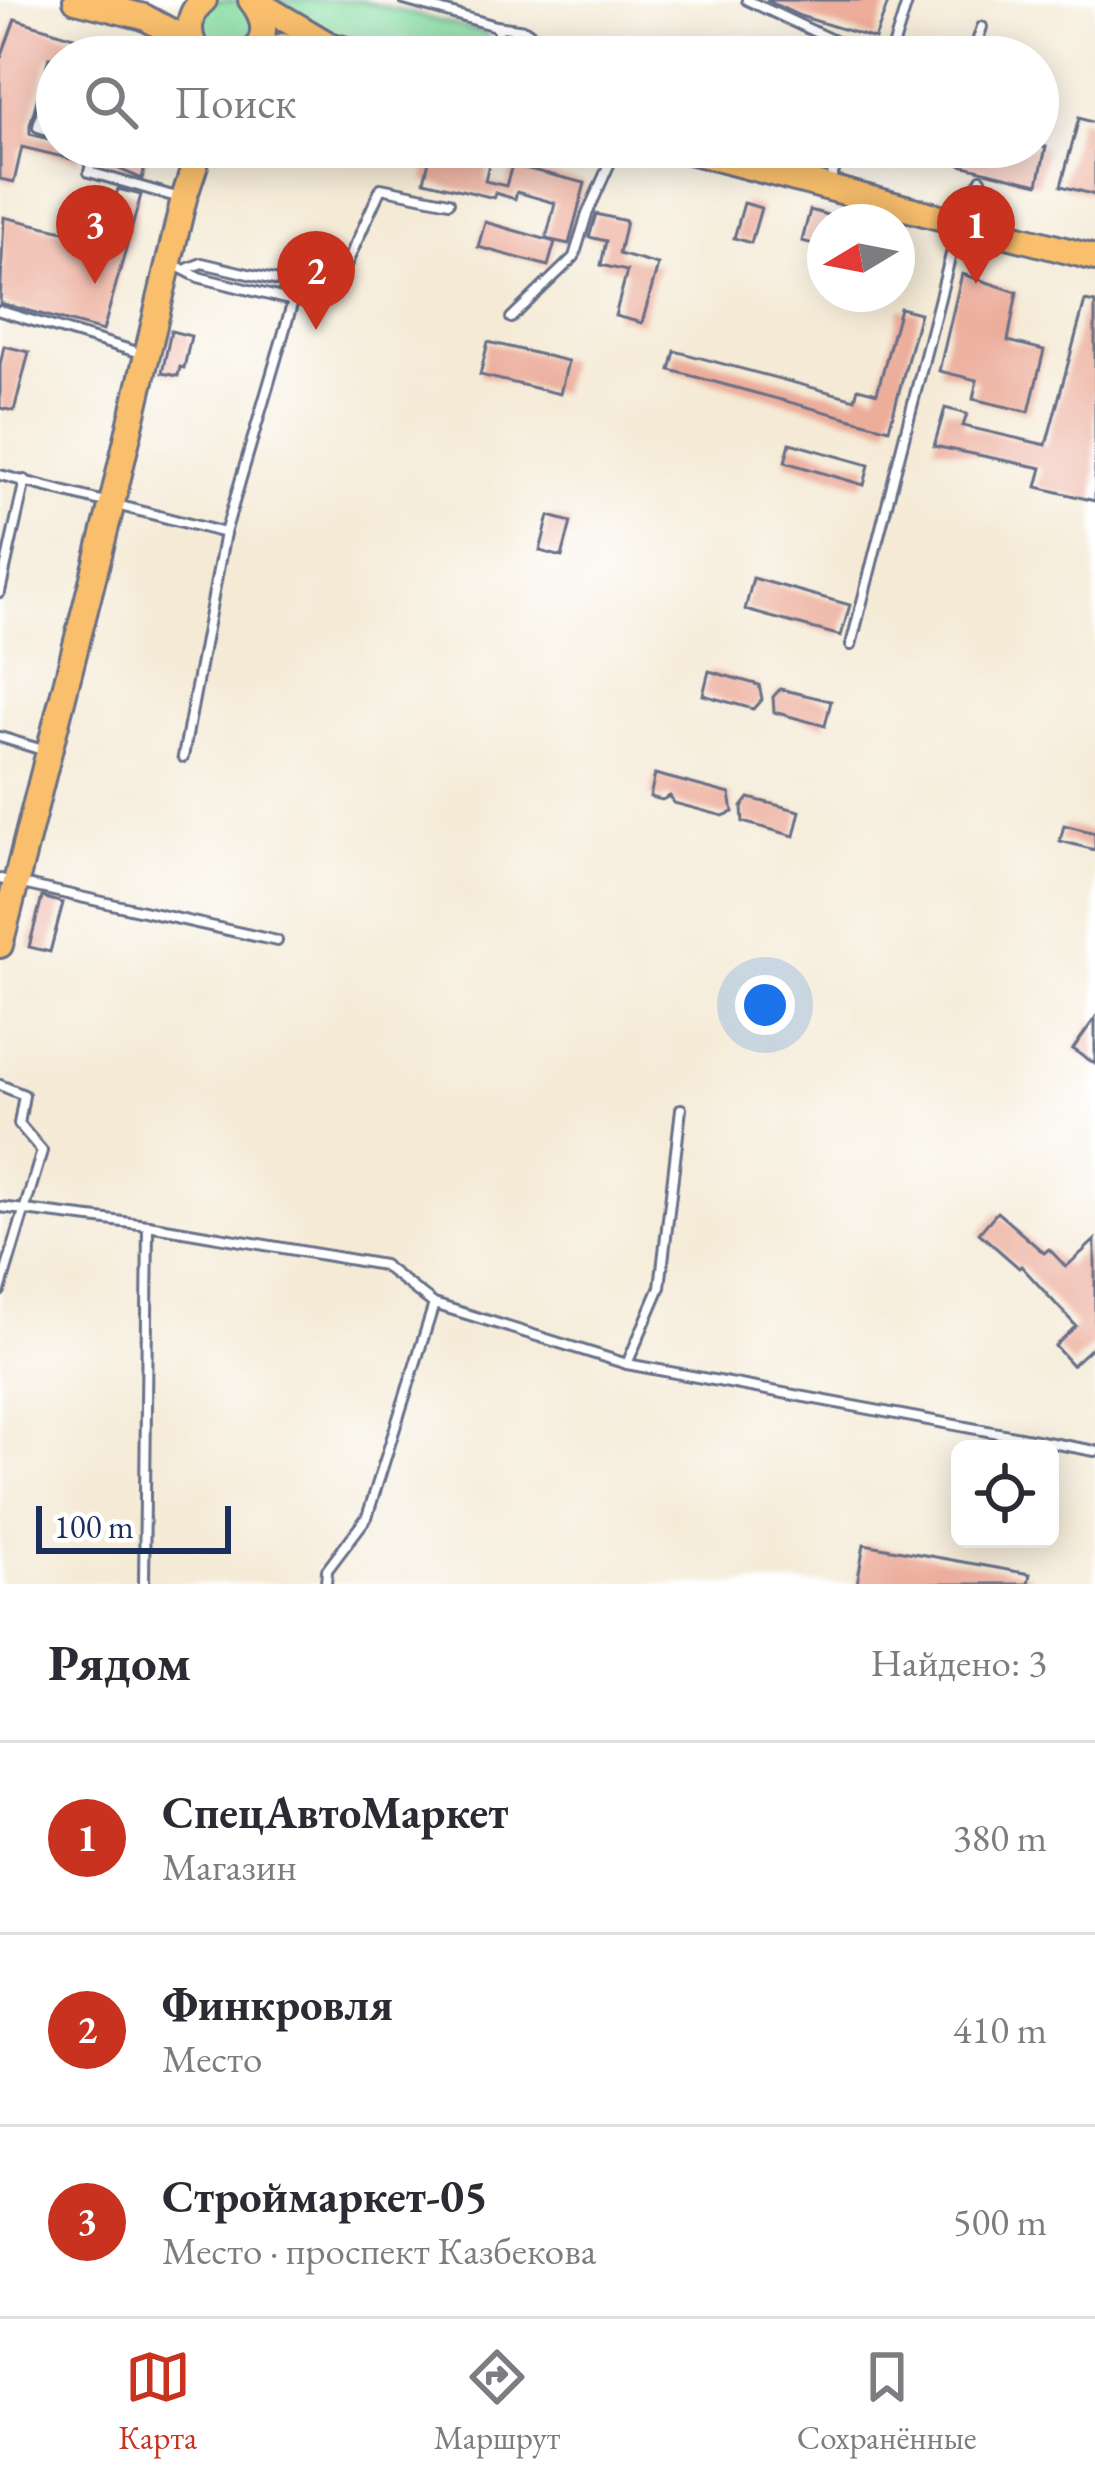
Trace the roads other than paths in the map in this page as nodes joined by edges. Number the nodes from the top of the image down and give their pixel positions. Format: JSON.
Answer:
{"nodes":[{"id":1,"x":76,"y":0,"type":"edge"},
{"id":2,"x":204,"y":0,"type":"edge"},
{"id":3,"x":252,"y":0,"type":"edge"},
{"id":4,"x":404,"y":0,"type":"edge"},
{"id":5,"x":747,"y":0,"type":"edge"},
{"id":6,"x":908,"y":0,"type":"edge"},
{"id":7,"x":496,"y":26,"type":"junction"},
{"id":8,"x":982,"y":27,"type":"dead end"},
{"id":9,"x":173,"y":36,"type":"edge"},
{"id":10,"x":193,"y":36,"type":"edge"},
{"id":11,"x":263,"y":36,"type":"edge"},
{"id":12,"x":314,"y":36,"type":"edge"},
{"id":13,"x":499,"y":36,"type":"edge"},
{"id":14,"x":533,"y":36,"type":"edge"},
{"id":15,"x":823,"y":36,"type":"edge"},
{"id":16,"x":897,"y":36,"type":"edge"},
{"id":17,"x":979,"y":36,"type":"edge"},
{"id":18,"x":90,"y":168,"type":"edge"},
{"id":19,"x":182,"y":168,"type":"edge"},
{"id":20,"x":189,"y":168,"type":"edge"},
{"id":21,"x":608,"y":168,"type":"edge"},
{"id":22,"x":769,"y":168,"type":"edge"},
{"id":23,"x":789,"y":168,"type":"edge"},
{"id":24,"x":834,"y":168,"type":"edge"},
{"id":25,"x":981,"y":179,"type":"dead end"},
{"id":26,"x":828,"y":181,"type":"junction"},
{"id":27,"x":181,"y":182,"type":"junction"},
{"id":28,"x":449,"y":202,"type":"dead end"},
{"id":29,"x":961,"y":215,"type":"junction"},
{"id":30,"x":1095,"y":242,"type":"edge"},
{"id":31,"x":1095,"y":258,"type":"edge"},
{"id":32,"x":178,"y":266,"type":"junction"},
{"id":33,"x":0,"y":311,"type":"edge"},
{"id":34,"x":511,"y":318,"type":"dead end"},
{"id":35,"x":134,"y":351,"type":"junction"},
{"id":36,"x":0,"y":475,"type":"edge"},
{"id":37,"x":25,"y":480,"type":"junction"},
{"id":38,"x":106,"y":501,"type":"junction"},
{"id":39,"x":225,"y":533,"type":"junction"},
{"id":40,"x":0,"y":592,"type":"edge"},
{"id":41,"x":851,"y":645,"type":"dead end"},
{"id":42,"x":0,"y":737,"type":"edge"},
{"id":43,"x":36,"y":748,"type":"junction"},
{"id":44,"x":183,"y":757,"type":"dead end"},
{"id":45,"x":5,"y":882,"type":"edge"},
{"id":46,"x":277,"y":940,"type":"dead end"},
{"id":47,"x":0,"y":945,"type":"edge"},
{"id":48,"x":0,"y":1084,"type":"edge"},
{"id":49,"x":681,"y":1109,"type":"dead end"},
{"id":50,"x":0,"y":1207,"type":"edge"},
{"id":51,"x":24,"y":1210,"type":"junction"},
{"id":52,"x":148,"y":1226,"type":"junction"},
{"id":53,"x":0,"y":1291,"type":"edge"},
{"id":54,"x":434,"y":1304,"type":"junction"},
{"id":55,"x":627,"y":1364,"type":"junction"},
{"id":56,"x":1095,"y":1450,"type":"edge"},
{"id":57,"x":144,"y":1584,"type":"edge"},
{"id":58,"x":326,"y":1584,"type":"edge"}],
"edges":[{"from":1,"to":9,"type":"main road"},
{"from":2,"to":10,"type":"main road"},
{"from":3,"to":11,"type":"main road"},
{"from":3,"to":12,"type":"main road"},
{"from":4,"to":7,"type":"lane"},
{"from":5,"to":15,"type":"lane"},
{"from":6,"to":16,"type":"lane"},
{"from":7,"to":13,"type":"lane"},
{"from":7,"to":14,"type":"lane"},
{"from":8,"to":17,"type":"lane"},
{"from":18,"to":27,"type":"lane"},
{"from":19,"to":27,"type":"main road"},
{"from":20,"to":27,"type":"main road"},
{"from":21,"to":34,"type":"lane"},
{"from":22,"to":26,"type":"main road"},
{"from":23,"to":26,"type":"main road"},
{"from":24,"to":26,"type":"lane"},
{"from":25,"to":29,"type":"lane"},
{"from":26,"to":29,"type":"main road"},
{"from":27,"to":32,"type":"main road"},
{"from":27,"to":35,"type":"main road"},
{"from":28,"to":32,"type":"lane"},
{"from":29,"to":30,"type":"main road"},
{"from":29,"to":31,"type":"main road"},
{"from":29,"to":41,"type":"lane"},
{"from":32,"to":38,"type":"main road"},
{"from":32,"to":39,"type":"lane"},
{"from":33,"to":35,"type":"lane"},
{"from":35,"to":38,"type":"main road"},
{"from":36,"to":37,"type":"lane"},
{"from":37,"to":38,"type":"lane"},
{"from":37,"to":40,"type":"lane"},
{"from":38,"to":39,"type":"lane"},
{"from":38,"to":43,"type":"main road"},
{"from":38,"to":45,"type":"main road"},
{"from":39,"to":44,"type":"lane"},
{"from":42,"to":43,"type":"lane"},
{"from":43,"to":45,"type":"main road"},
{"from":45,"to":46,"type":"lane"},
{"from":45,"to":47,"type":"main road"},
{"from":48,"to":51,"type":"lane"},
{"from":49,"to":55,"type":"lane"},
{"from":50,"to":51,"type":"lane"},
{"from":51,"to":52,"type":"lane"},
{"from":51,"to":53,"type":"lane"},
{"from":52,"to":54,"type":"lane"},
{"from":52,"to":57,"type":"lane"},
{"from":54,"to":55,"type":"lane"},
{"from":54,"to":58,"type":"lane"},
{"from":55,"to":56,"type":"lane"}]}
